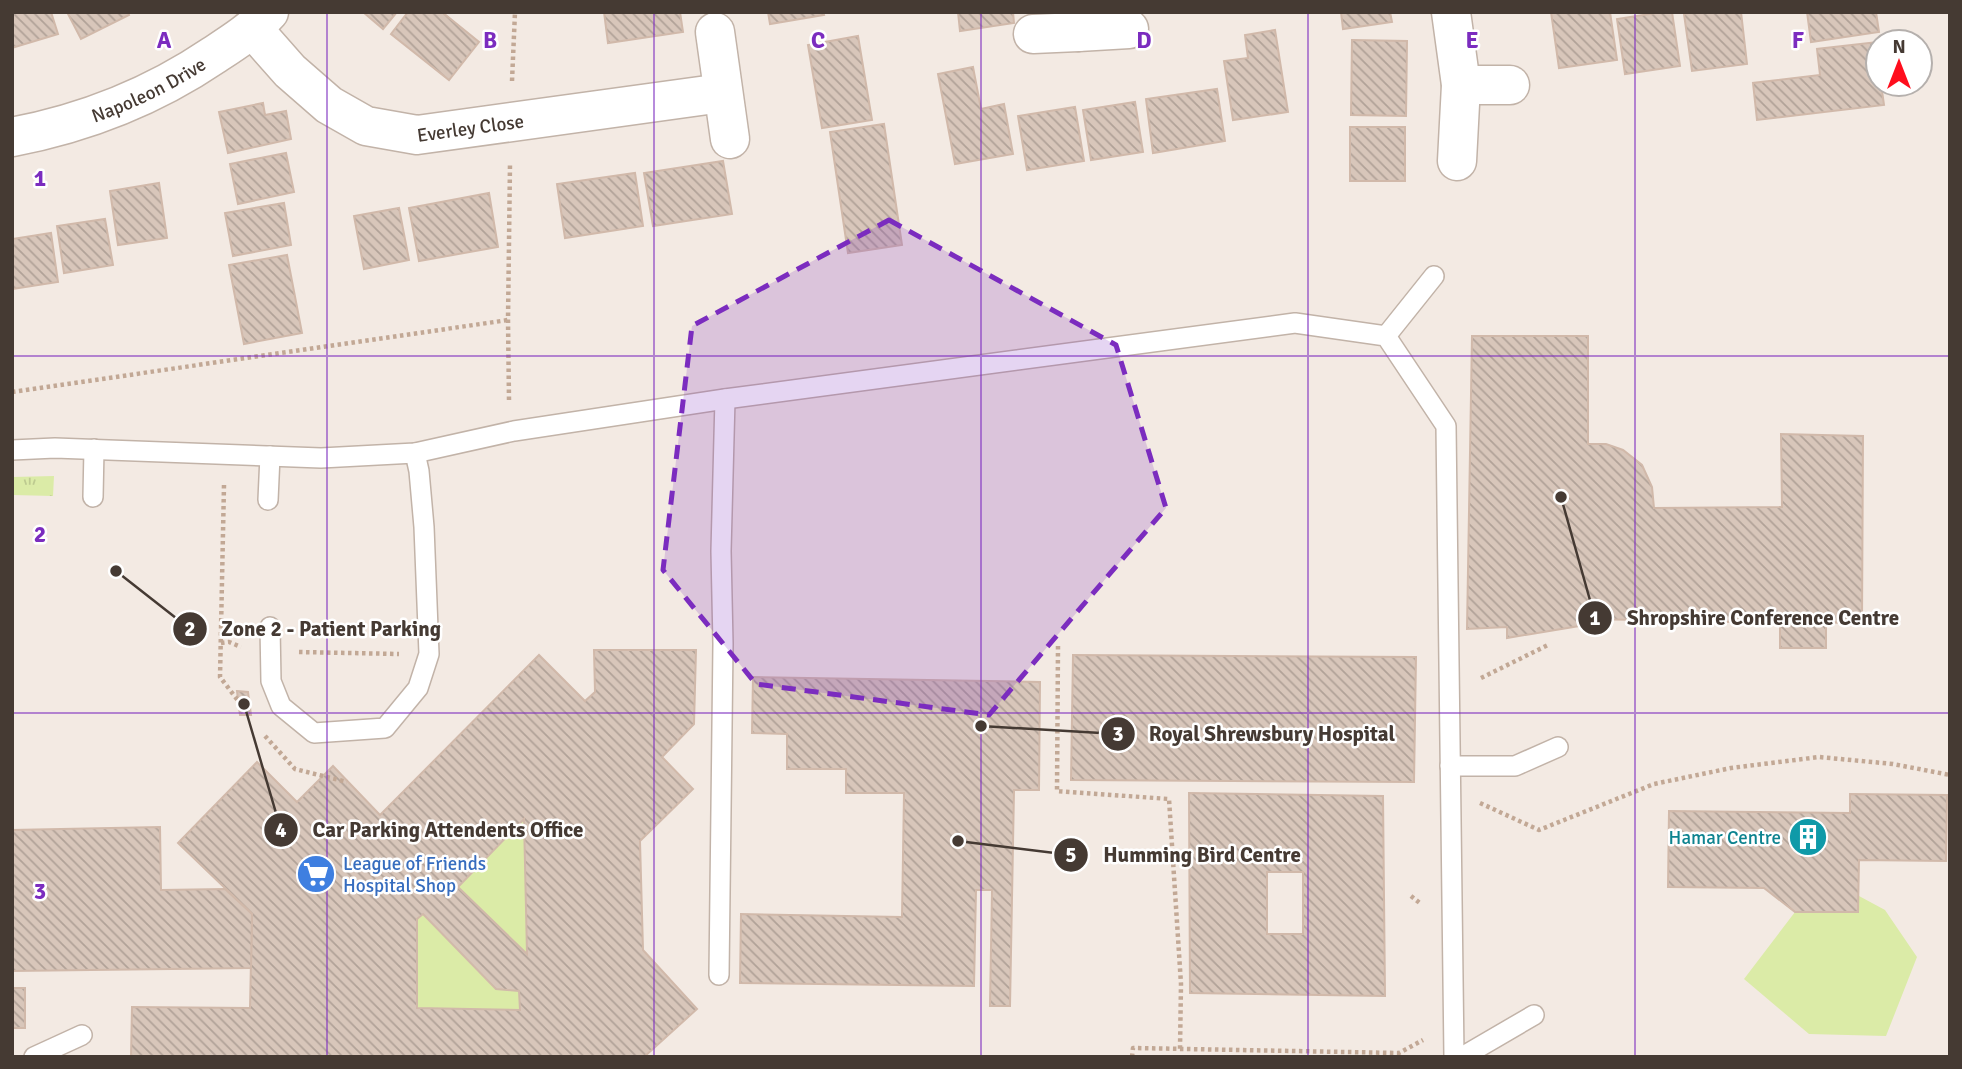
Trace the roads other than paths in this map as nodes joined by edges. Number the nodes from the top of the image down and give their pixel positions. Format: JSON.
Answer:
{"nodes":[{"id":1,"x":1451,"y":12,"type":"edge"},
{"id":2,"x":261,"y":21,"type":"edge"},
{"id":3,"x":1077,"y":22,"type":"edge"},
{"id":4,"x":1129,"y":29,"type":"dead end"},
{"id":5,"x":715,"y":32,"type":"dead end"},
{"id":6,"x":1034,"y":34,"type":"dead end"},
{"id":7,"x":1461,"y":85,"type":"junction"},
{"id":8,"x":1510,"y":85,"type":"dead end"},
{"id":9,"x":722,"y":93,"type":"junction"},
{"id":10,"x":12,"y":137,"type":"edge"},
{"id":11,"x":730,"y":139,"type":"dead end"},
{"id":12,"x":1457,"y":161,"type":"dead end"},
{"id":13,"x":1434,"y":276,"type":"dead end"},
{"id":14,"x":1386,"y":336,"type":"junction"},
{"id":15,"x":725,"y":399,"type":"junction"},
{"id":16,"x":94,"y":449,"type":"junction"},
{"id":17,"x":12,"y":450,"type":"edge"},
{"id":18,"x":415,"y":453,"type":"junction"},
{"id":19,"x":270,"y":456,"type":"junction"},
{"id":20,"x":93,"y":497,"type":"dead end"},
{"id":21,"x":268,"y":500,"type":"dead end"},
{"id":22,"x":270,"y":628,"type":"dead end"},
{"id":23,"x":1558,"y":747,"type":"dead end"},
{"id":24,"x":1450,"y":766,"type":"junction"},
{"id":25,"x":719,"y":975,"type":"dead end"},
{"id":26,"x":1534,"y":1015,"type":"dead end"},
{"id":27,"x":82,"y":1035,"type":"dead end"},
{"id":28,"x":34,"y":1057,"type":"edge"},
{"id":29,"x":1454,"y":1057,"type":"edge"},
{"id":30,"x":1462,"y":1057,"type":"edge"}],
"edges":[{"from":1,"to":7,"type":"street"},
{"from":2,"to":9,"type":"street","name":"Everley Close"},
{"from":2,"to":10,"type":"street","name":"Napoleon Drive"},
{"from":3,"to":4,"type":"street"},
{"from":3,"to":6,"type":"street"},
{"from":5,"to":9,"type":"street"},
{"from":7,"to":8,"type":"street"},
{"from":7,"to":12,"type":"street"},
{"from":9,"to":11,"type":"street"},
{"from":13,"to":14,"type":"lane"},
{"from":14,"to":15,"type":"lane"},
{"from":14,"to":24,"type":"lane"},
{"from":15,"to":18,"type":"lane"},
{"from":15,"to":25,"type":"lane"},
{"from":16,"to":17,"type":"lane"},
{"from":16,"to":19,"type":"lane"},
{"from":16,"to":20,"type":"lane"},
{"from":18,"to":19,"type":"lane"},
{"from":18,"to":22,"type":"lane"},
{"from":19,"to":21,"type":"lane"},
{"from":23,"to":24,"type":"lane"},
{"from":24,"to":29,"type":"lane"},
{"from":26,"to":30,"type":"lane"},
{"from":27,"to":28,"type":"lane"}]}
